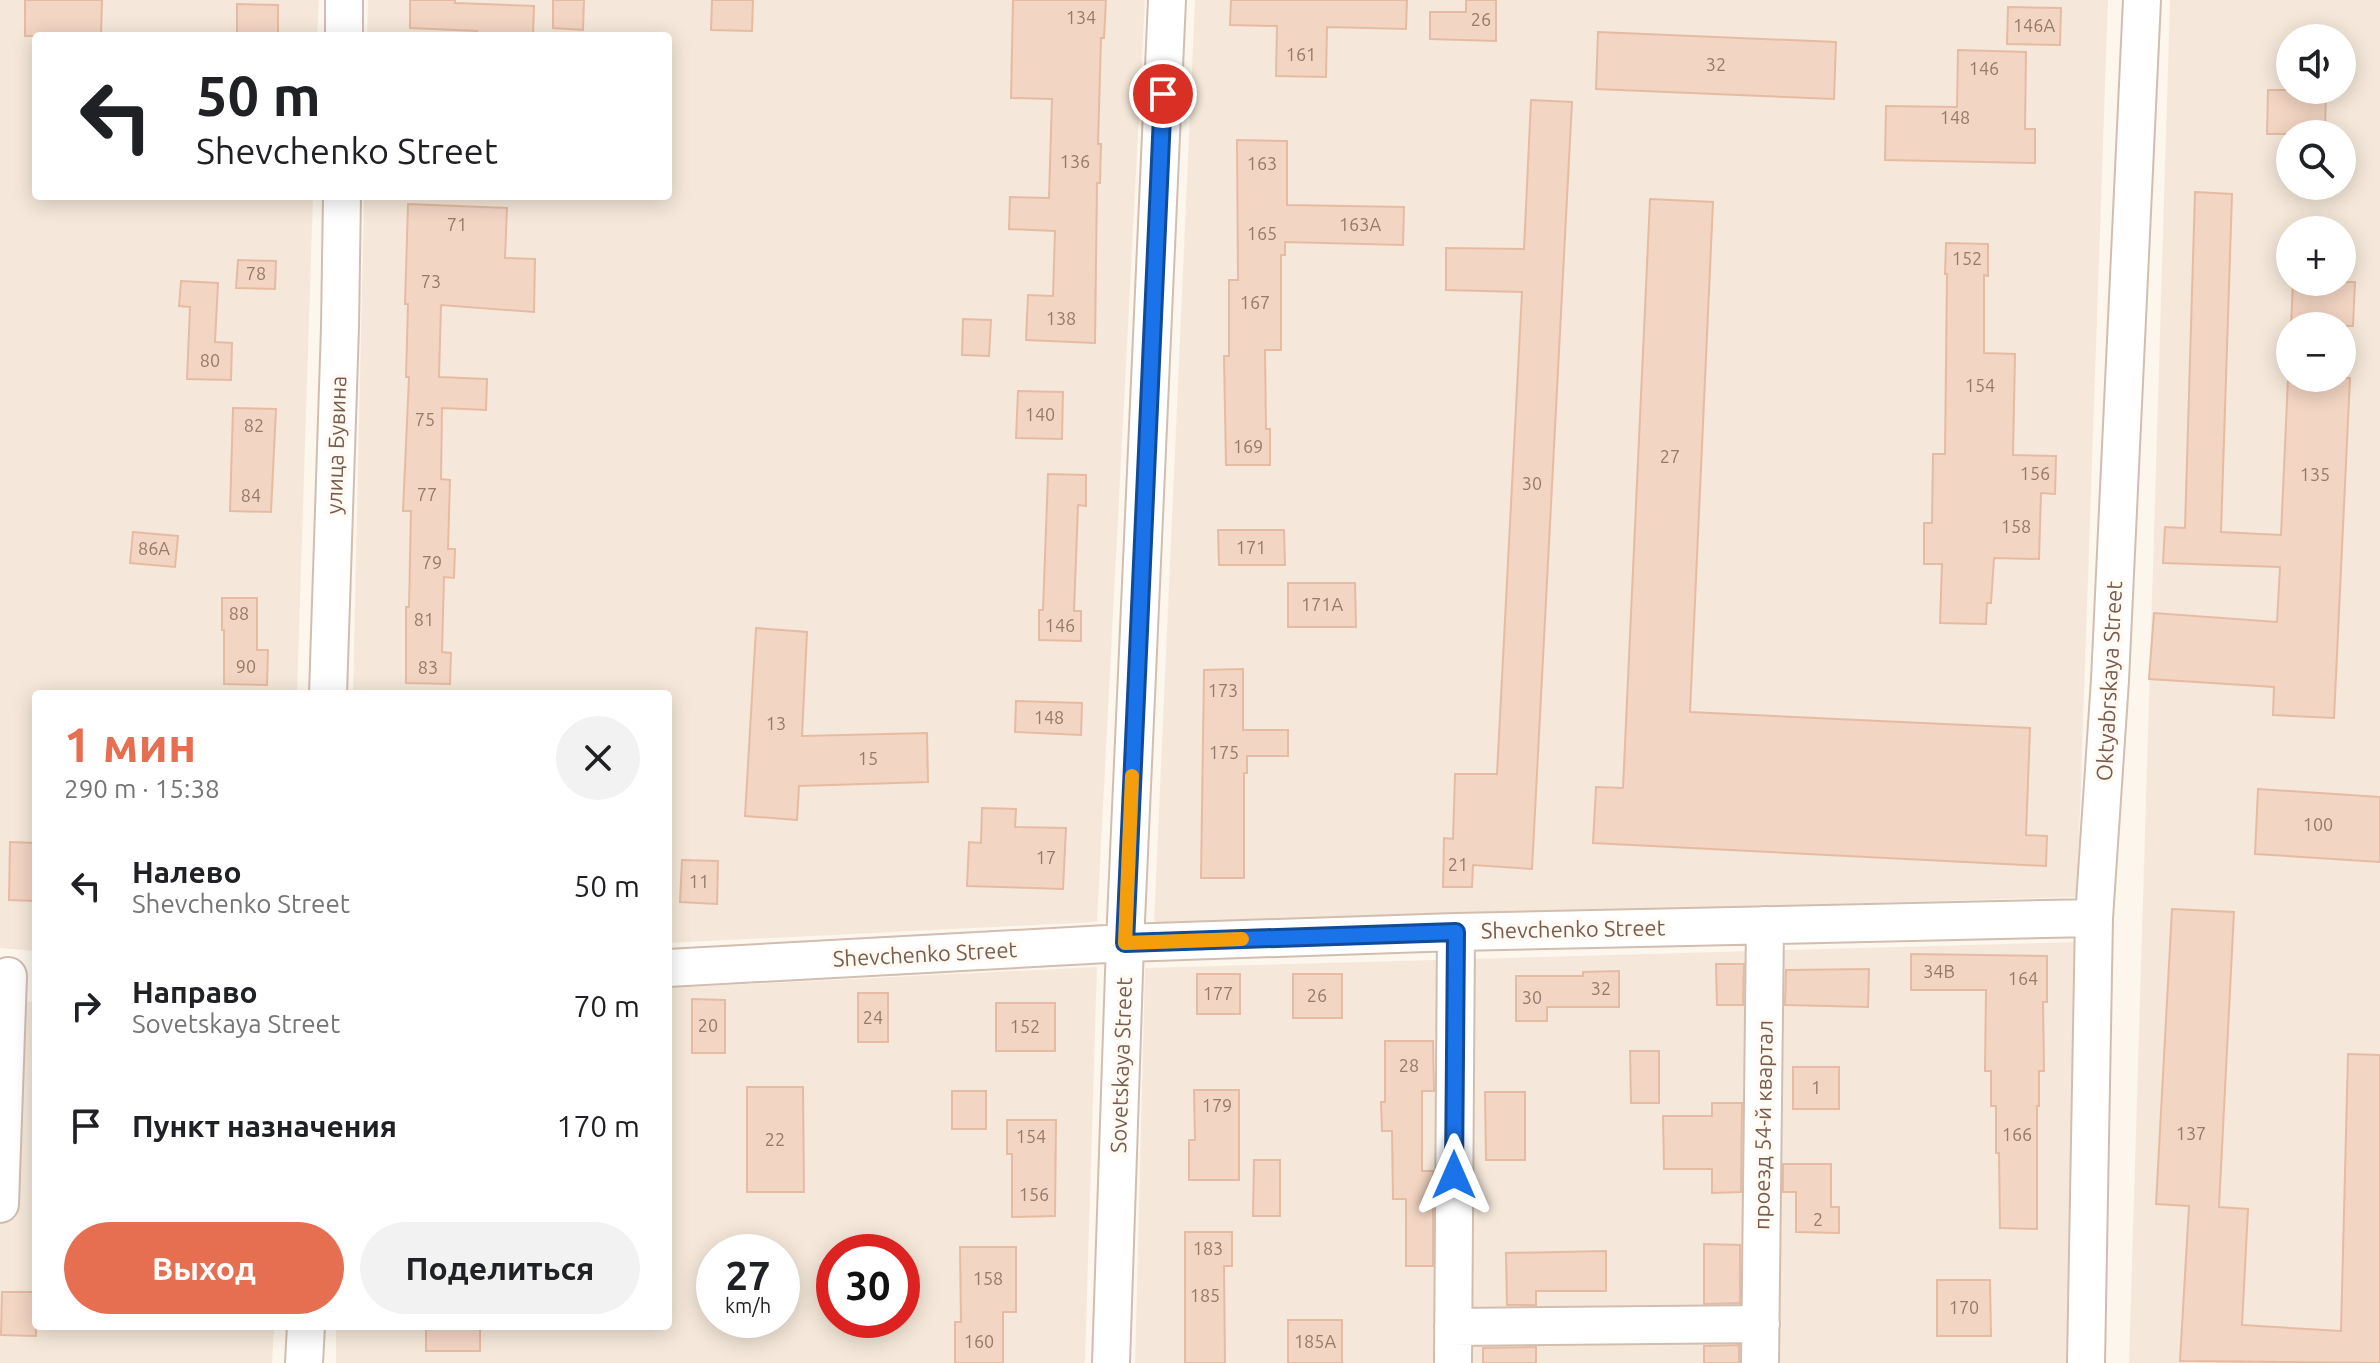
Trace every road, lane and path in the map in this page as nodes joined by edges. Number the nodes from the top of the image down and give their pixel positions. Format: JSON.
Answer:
{"nodes":[{"id":1,"x":344,"y":0,"type":"edge"},
{"id":2,"x":1167,"y":0,"type":"edge"},
{"id":3,"x":2142,"y":0,"type":"edge"},
{"id":4,"x":344,"y":32,"type":"edge"},
{"id":5,"x":342,"y":200,"type":"edge"},
{"id":6,"x":328,"y":690,"type":"edge"},
{"id":7,"x":2094,"y":918,"type":"junction"},
{"id":8,"x":1765,"y":925,"type":"junction"},
{"id":9,"x":1456,"y":932,"type":"junction"},
{"id":10,"x":1125,"y":943,"type":"junction"},
{"id":11,"x":672,"y":968,"type":"edge"},
{"id":12,"x":15,"y":976,"type":"edge"},
{"id":13,"x":0,"y":1204,"type":"edge"},
{"id":14,"x":1761,"y":1324,"type":"junction"},
{"id":15,"x":1453,"y":1327,"type":"junction"},
{"id":16,"x":306,"y":1330,"type":"edge"},
{"id":17,"x":304,"y":1363,"type":"edge"},
{"id":18,"x":1111,"y":1363,"type":"edge"},
{"id":19,"x":1453,"y":1363,"type":"edge"},
{"id":20,"x":1760,"y":1363,"type":"edge"},
{"id":21,"x":2086,"y":1363,"type":"edge"}],
"edges":[{"from":1,"to":4,"type":"street"},
{"from":2,"to":10,"type":"street","name":"Sovetskaya Street"},
{"from":3,"to":7,"type":"street","name":"Oktyabrskaya Street"},
{"from":5,"to":6,"type":"street","name":"улица Бувина"},
{"from":7,"to":8,"type":"street","name":"Shevchenko Street"},
{"from":7,"to":21,"type":"street","name":"Oktyabrskaya Street"},
{"from":8,"to":9,"type":"street","name":"Shevchenko Street"},
{"from":8,"to":14,"type":"street","name":"проезд 54-й квартал"},
{"from":9,"to":10,"type":"street","name":"Shevchenko Street"},
{"from":9,"to":15,"type":"street"},
{"from":10,"to":11,"type":"street","name":"Shevchenko Street"},
{"from":10,"to":18,"type":"street","name":"Sovetskaya Street"},
{"from":12,"to":13,"type":"street"},
{"from":14,"to":15,"type":"street"},
{"from":14,"to":20,"type":"street","name":"проезд 54-й квартал"},
{"from":15,"to":19,"type":"street"},
{"from":16,"to":17,"type":"street"}]}
